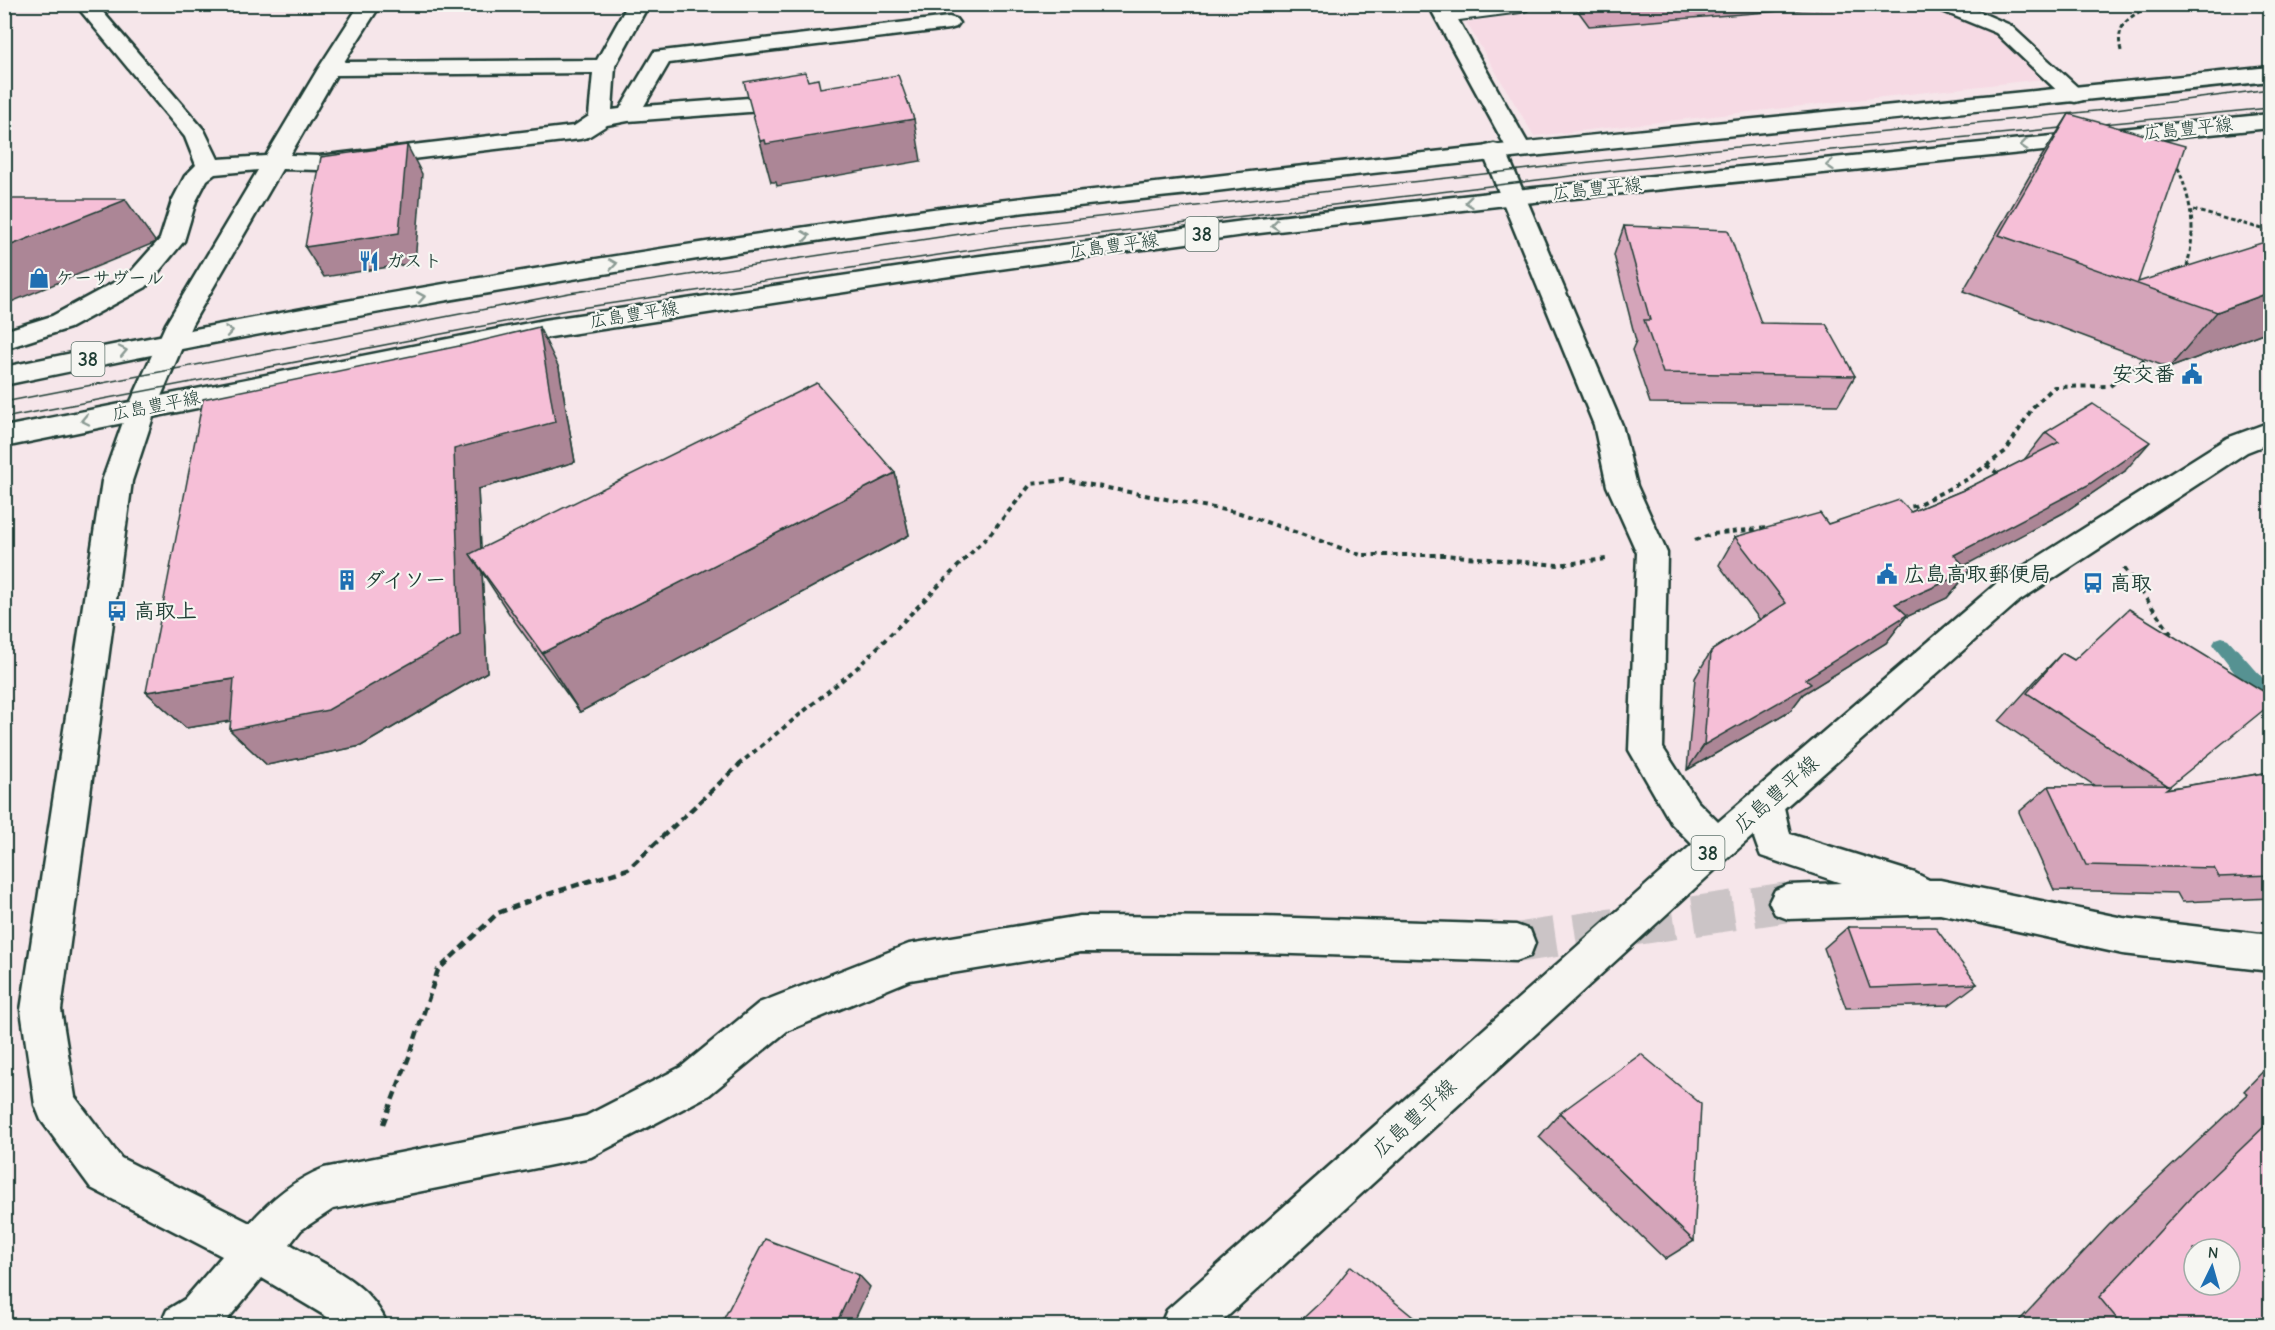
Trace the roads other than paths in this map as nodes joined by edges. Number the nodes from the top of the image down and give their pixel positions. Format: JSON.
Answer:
{"nodes":[{"id":1,"x":85,"y":4,"type":"edge"},
{"id":2,"x":371,"y":4,"type":"edge"},
{"id":3,"x":639,"y":4,"type":"edge"},
{"id":4,"x":1522,"y":4,"type":"edge"},
{"id":5,"x":1942,"y":4,"type":"edge"},
{"id":6,"x":1441,"y":11,"type":"edge"},
{"id":7,"x":949,"y":23,"type":"dead end"},
{"id":8,"x":604,"y":66,"type":"junction"},
{"id":9,"x":329,"y":69,"type":"junction"},
{"id":10,"x":2271,"y":74,"type":"edge"},
{"id":11,"x":2075,"y":95,"type":"junction"},
{"id":12,"x":762,"y":104,"type":"edge"},
{"id":13,"x":628,"y":114,"type":"junction"},
{"id":14,"x":600,"y":119,"type":"junction"},
{"id":15,"x":2271,"y":121,"type":"edge"},
{"id":16,"x":1519,"y":149,"type":"junction"},
{"id":17,"x":1494,"y":151,"type":"junction"},
{"id":18,"x":275,"y":162,"type":"junction"},
{"id":19,"x":209,"y":167,"type":"junction"},
{"id":20,"x":1515,"y":197,"type":"junction"},
{"id":21,"x":4,"y":340,"type":"edge"},
{"id":22,"x":172,"y":341,"type":"junction"},
{"id":23,"x":4,"y":376,"type":"edge"},
{"id":24,"x":142,"y":408,"type":"junction"},
{"id":25,"x":2271,"y":432,"type":"edge"},
{"id":26,"x":4,"y":437,"type":"edge"},
{"id":27,"x":1764,"y":803,"type":"junction"},
{"id":28,"x":1717,"y":845,"type":"junction"},
{"id":29,"x":1940,"y":897,"type":"junction"},
{"id":30,"x":1788,"y":902,"type":"tunnel mouth"},
{"id":31,"x":1516,"y":943,"type":"tunnel mouth"},
{"id":32,"x":2271,"y":953,"type":"edge"},
{"id":33,"x":255,"y":1249,"type":"junction"},
{"id":34,"x":183,"y":1326,"type":"edge"},
{"id":35,"x":365,"y":1326,"type":"edge"},
{"id":36,"x":1184,"y":1326,"type":"edge"}],
"edges":[{"from":1,"to":19,"type":"street"},
{"from":2,"to":9,"type":"street"},
{"from":3,"to":8,"type":"street"},
{"from":4,"to":6,"type":"lane"},
{"from":5,"to":11,"type":"street"},
{"from":6,"to":16,"type":"street"},
{"from":7,"to":13,"type":"street"},
{"from":8,"to":9,"type":"street"},
{"from":8,"to":14,"type":"street"},
{"from":9,"to":18,"type":"street"},
{"from":10,"to":11,"type":"street","number":"38"},
{"from":11,"to":16,"type":"street","number":"38"},
{"from":12,"to":13,"type":"street"},
{"from":13,"to":14,"type":"street"},
{"from":14,"to":18,"type":"street"},
{"from":15,"to":20,"type":"street","name":"広島豊平線","number":"38","one_way":true},
{"from":16,"to":17,"type":"street","number":"38"},
{"from":17,"to":20,"type":"street"},
{"from":22,"to":17,"type":"street","number":"38","one_way":true},
{"from":18,"to":19,"type":"street"},
{"from":18,"to":22,"type":"street"},
{"from":19,"to":21,"type":"street"},
{"from":20,"to":24,"type":"street","name":"広島豊平線","number":"38","one_way":true},
{"from":20,"to":28,"type":"street"},
{"from":23,"to":22,"type":"street","number":"38","one_way":true},
{"from":22,"to":24,"type":"street"},
{"from":24,"to":26,"type":"street","name":"広島豊平線","number":"38","one_way":true},
{"from":24,"to":33,"type":"street"},
{"from":25,"to":27,"type":"street","name":"広島豊平線","number":"38"},
{"from":27,"to":28,"type":"street","name":"広島豊平線","number":"38"},
{"from":27,"to":29,"type":"street"},
{"from":28,"to":36,"type":"street","name":"広島豊平線","number":"38"},
{"from":29,"to":30,"type":"street"},
{"from":29,"to":32,"type":"street"},
{"from":31,"to":33,"type":"street"},
{"from":33,"to":34,"type":"street"},
{"from":33,"to":35,"type":"street"}]}
